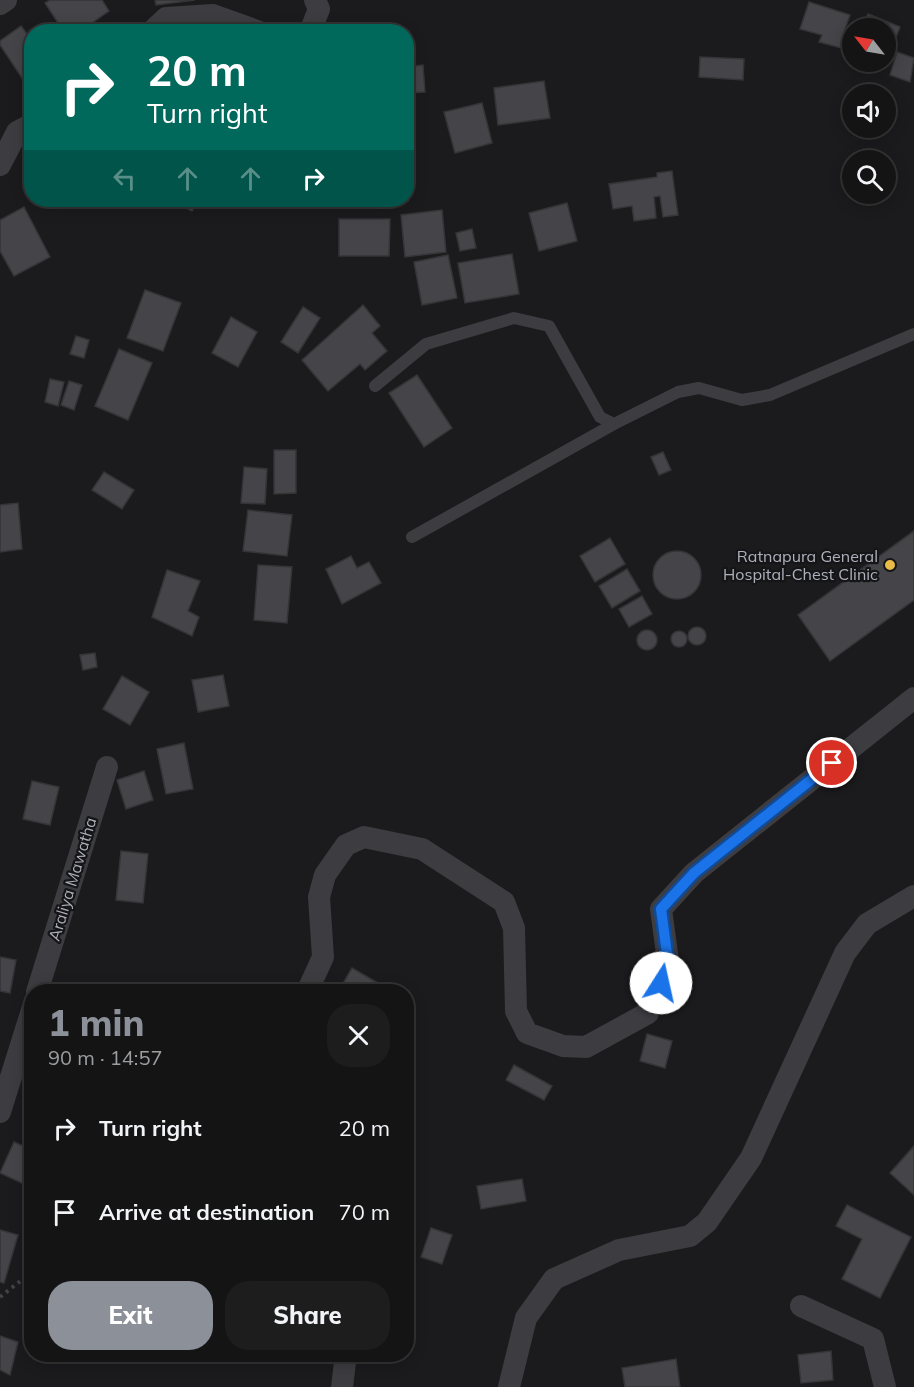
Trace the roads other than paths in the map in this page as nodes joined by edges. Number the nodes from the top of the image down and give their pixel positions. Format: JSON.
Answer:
{"nodes":[{"id":1,"x":6,"y":0,"type":"edge"},
{"id":2,"x":315,"y":0,"type":"edge"},
{"id":3,"x":0,"y":4,"type":"edge"},
{"id":4,"x":160,"y":24,"type":"edge"},
{"id":5,"x":238,"y":24,"type":"edge"},
{"id":6,"x":313,"y":24,"type":"edge"},
{"id":7,"x":24,"y":128,"type":"edge"},
{"id":8,"x":0,"y":165,"type":"edge"},
{"id":9,"x":914,"y":334,"type":"edge"},
{"id":10,"x":375,"y":386,"type":"dead end"},
{"id":11,"x":615,"y":424,"type":"junction"},
{"id":12,"x":412,"y":537,"type":"dead end"},
{"id":13,"x":914,"y":698,"type":"edge"},
{"id":14,"x":107,"y":767,"type":"dead end"},
{"id":15,"x":914,"y":896,"type":"edge"},
{"id":16,"x":39,"y":984,"type":"edge"},
{"id":17,"x":311,"y":984,"type":"edge"},
{"id":18,"x":24,"y":1036,"type":"edge"},
{"id":19,"x":0,"y":1112,"type":"edge"},
{"id":20,"x":801,"y":1306,"type":"dead end"},
{"id":21,"x":345,"y":1362,"type":"edge"},
{"id":22,"x":342,"y":1387,"type":"edge"},
{"id":23,"x":509,"y":1387,"type":"edge"},
{"id":24,"x":885,"y":1387,"type":"edge"}],
"edges":[{"from":1,"to":3,"type":"street"},
{"from":2,"to":6,"type":"street"},
{"from":4,"to":5,"type":"street"},
{"from":7,"to":8,"type":"street"},
{"from":9,"to":11,"type":"lane"},
{"from":10,"to":11,"type":"lane"},
{"from":11,"to":12,"type":"lane"},
{"from":13,"to":17,"type":"street"},
{"from":14,"to":16,"type":"street","name":"Araliya Mawatha"},
{"from":15,"to":23,"type":"street"},
{"from":18,"to":19,"type":"street"},
{"from":20,"to":24,"type":"street"},
{"from":21,"to":22,"type":"street"}]}
